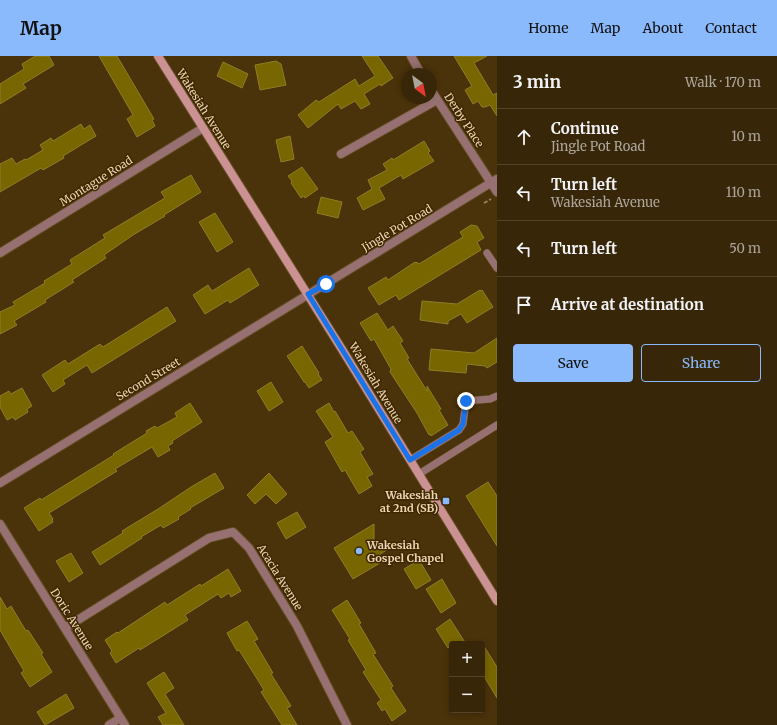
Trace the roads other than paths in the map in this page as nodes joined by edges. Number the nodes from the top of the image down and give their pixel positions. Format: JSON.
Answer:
{"nodes":[{"id":1,"x":158,"y":56,"type":"edge"},
{"id":2,"x":411,"y":56,"type":"edge"},
{"id":3,"x":418,"y":68,"type":"edge"},
{"id":4,"x":437,"y":100,"type":"edge"},
{"id":5,"x":430,"y":104,"type":"edge"},
{"id":6,"x":203,"y":128,"type":"junction"},
{"id":7,"x":341,"y":154,"type":"dead end"},
{"id":8,"x":494,"y":181,"type":"edge"},
{"id":9,"x":497,"y":192,"type":"edge"},
{"id":10,"x":487,"y":253,"type":"dead end"},
{"id":11,"x":0,"y":254,"type":"edge"},
{"id":12,"x":497,"y":268,"type":"edge"},
{"id":13,"x":308,"y":294,"type":"junction"},
{"id":14,"x":497,"y":396,"type":"edge"},
{"id":15,"x":497,"y":425,"type":"edge"},
{"id":16,"x":410,"y":460,"type":"junction"},
{"id":17,"x":419,"y":474,"type":"junction"},
{"id":18,"x":0,"y":483,"type":"edge"},
{"id":19,"x":0,"y":524,"type":"edge"},
{"id":20,"x":497,"y":601,"type":"edge"},
{"id":21,"x":65,"y":628,"type":"junction"},
{"id":22,"x":122,"y":721,"type":"edge"},
{"id":23,"x":108,"y":725,"type":"edge"},
{"id":24,"x":348,"y":725,"type":"edge"}],
"edges":[{"from":1,"to":6,"type":"main road","name":"Wakesiah Avenue"},
{"from":2,"to":3,"type":"street"},
{"from":4,"to":8,"type":"street","name":"Derby Place"},
{"from":5,"to":7,"type":"street"},
{"from":6,"to":11,"type":"street","name":"Montague Road"},
{"from":6,"to":13,"type":"main road","name":"Wakesiah Avenue"},
{"from":8,"to":9,"type":"street","name":"Derby Place"},
{"from":8,"to":13,"type":"street","name":"Jingle Pot Road"},
{"from":10,"to":12,"type":"lane"},
{"from":13,"to":16,"type":"main road","name":"Wakesiah Avenue"},
{"from":13,"to":18,"type":"street","name":"Second Street"},
{"from":14,"to":16,"type":"lane"},
{"from":15,"to":17,"type":"lane"},
{"from":16,"to":17,"type":"main road","name":"Wakesiah Avenue"},
{"from":17,"to":20,"type":"main road","name":"Wakesiah Avenue"},
{"from":19,"to":21,"type":"street","name":"Doric Avenue"},
{"from":21,"to":22,"type":"street","name":"Doric Avenue"},
{"from":21,"to":24,"type":"street","name":"Acacia Avenue"},
{"from":22,"to":23,"type":"street"}]}
